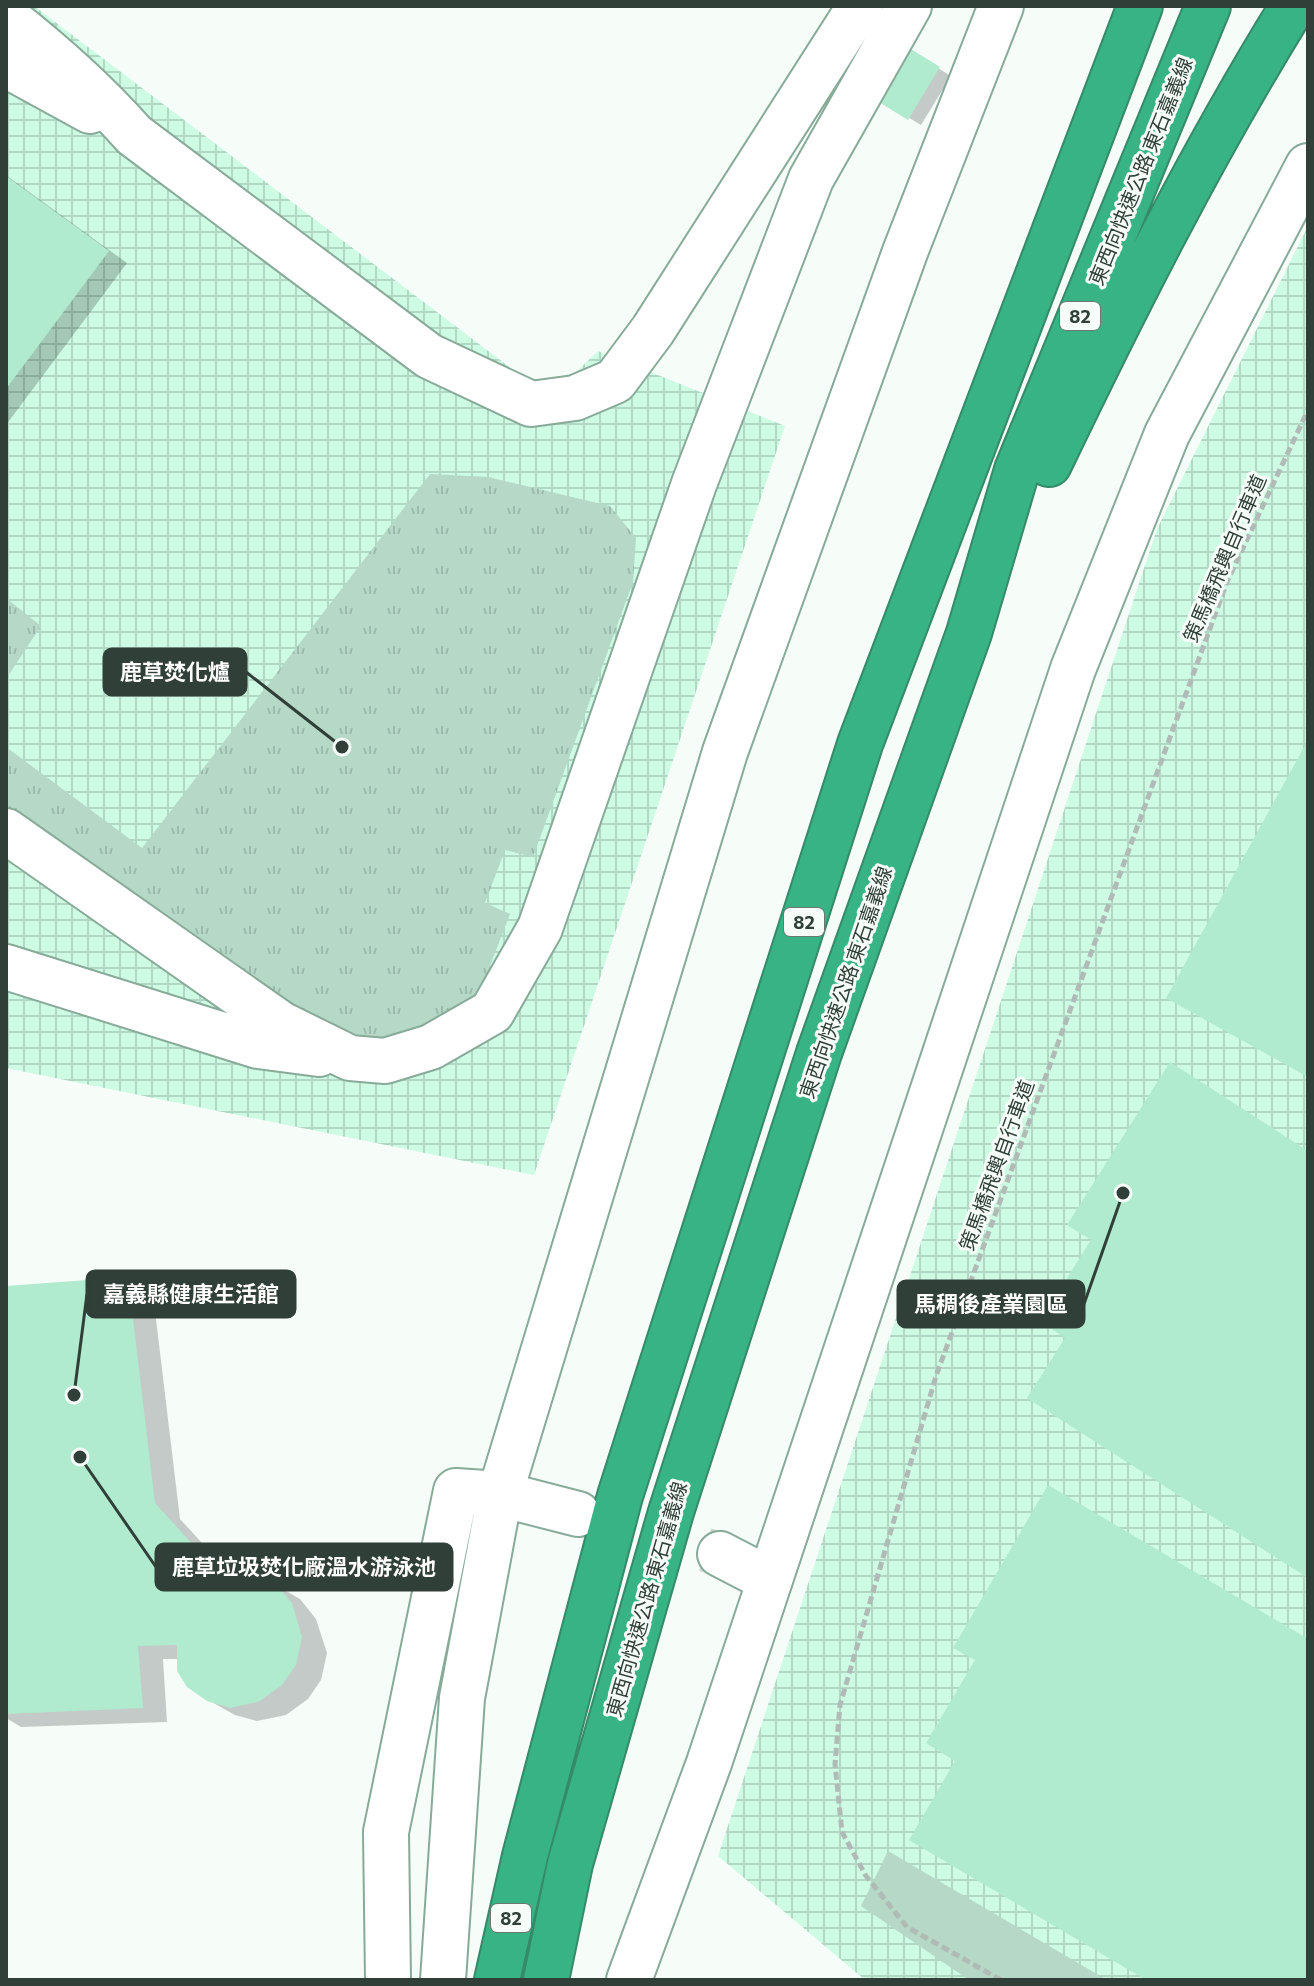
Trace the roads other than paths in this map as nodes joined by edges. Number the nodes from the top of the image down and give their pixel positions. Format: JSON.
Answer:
{"nodes":[{"id":1,"x":860,"y":6,"type":"edge"},
{"id":2,"x":909,"y":6,"type":"edge"},
{"id":3,"x":1001,"y":6,"type":"edge"},
{"id":4,"x":1140,"y":6,"type":"edge"},
{"id":5,"x":1208,"y":6,"type":"edge"},
{"id":6,"x":1293,"y":6,"type":"edge"},
{"id":7,"x":6,"y":17,"type":"edge"},
{"id":8,"x":24,"y":55,"type":"edge"},
{"id":9,"x":1308,"y":166,"type":"edge"},
{"id":10,"x":969,"y":633,"type":"junction"},
{"id":11,"x":6,"y":831,"type":"edge"},
{"id":12,"x":6,"y":967,"type":"edge"},
{"id":13,"x":350,"y":1058,"type":"junction"},
{"id":14,"x":500,"y":1494,"type":"junction"},
{"id":15,"x":578,"y":1514,"type":"tunnel mouth"},
{"id":16,"x":720,"y":1554,"type":"tunnel mouth"},
{"id":17,"x":768,"y":1579,"type":"junction"},
{"id":18,"x":388,"y":1980,"type":"edge"},
{"id":19,"x":443,"y":1980,"type":"edge"},
{"id":20,"x":497,"y":1980,"type":"edge"},
{"id":21,"x":546,"y":1980,"type":"edge"},
{"id":22,"x":629,"y":1980,"type":"edge"}],
"edges":[{"from":1,"to":8,"type":"street"},
{"from":2,"to":13,"type":"street"},
{"from":3,"to":14,"type":"street"},
{"from":4,"to":20,"type":"highway","number":"82"},
{"from":5,"to":10,"type":"highway","name":"東西向快速公路 東石嘉義線","number":"82"},
{"from":6,"to":10,"type":"highway"},
{"from":7,"to":8,"type":"street"},
{"from":9,"to":17,"type":"street"},
{"from":10,"to":21,"type":"highway","name":"東西向快速公路 東石嘉義線","number":"82"},
{"from":11,"to":13,"type":"street"},
{"from":12,"to":13,"type":"street"},
{"from":14,"to":15,"type":"street"},
{"from":14,"to":18,"type":"street"},
{"from":14,"to":19,"type":"street"},
{"from":16,"to":17,"type":"street"},
{"from":17,"to":22,"type":"street"}]}
